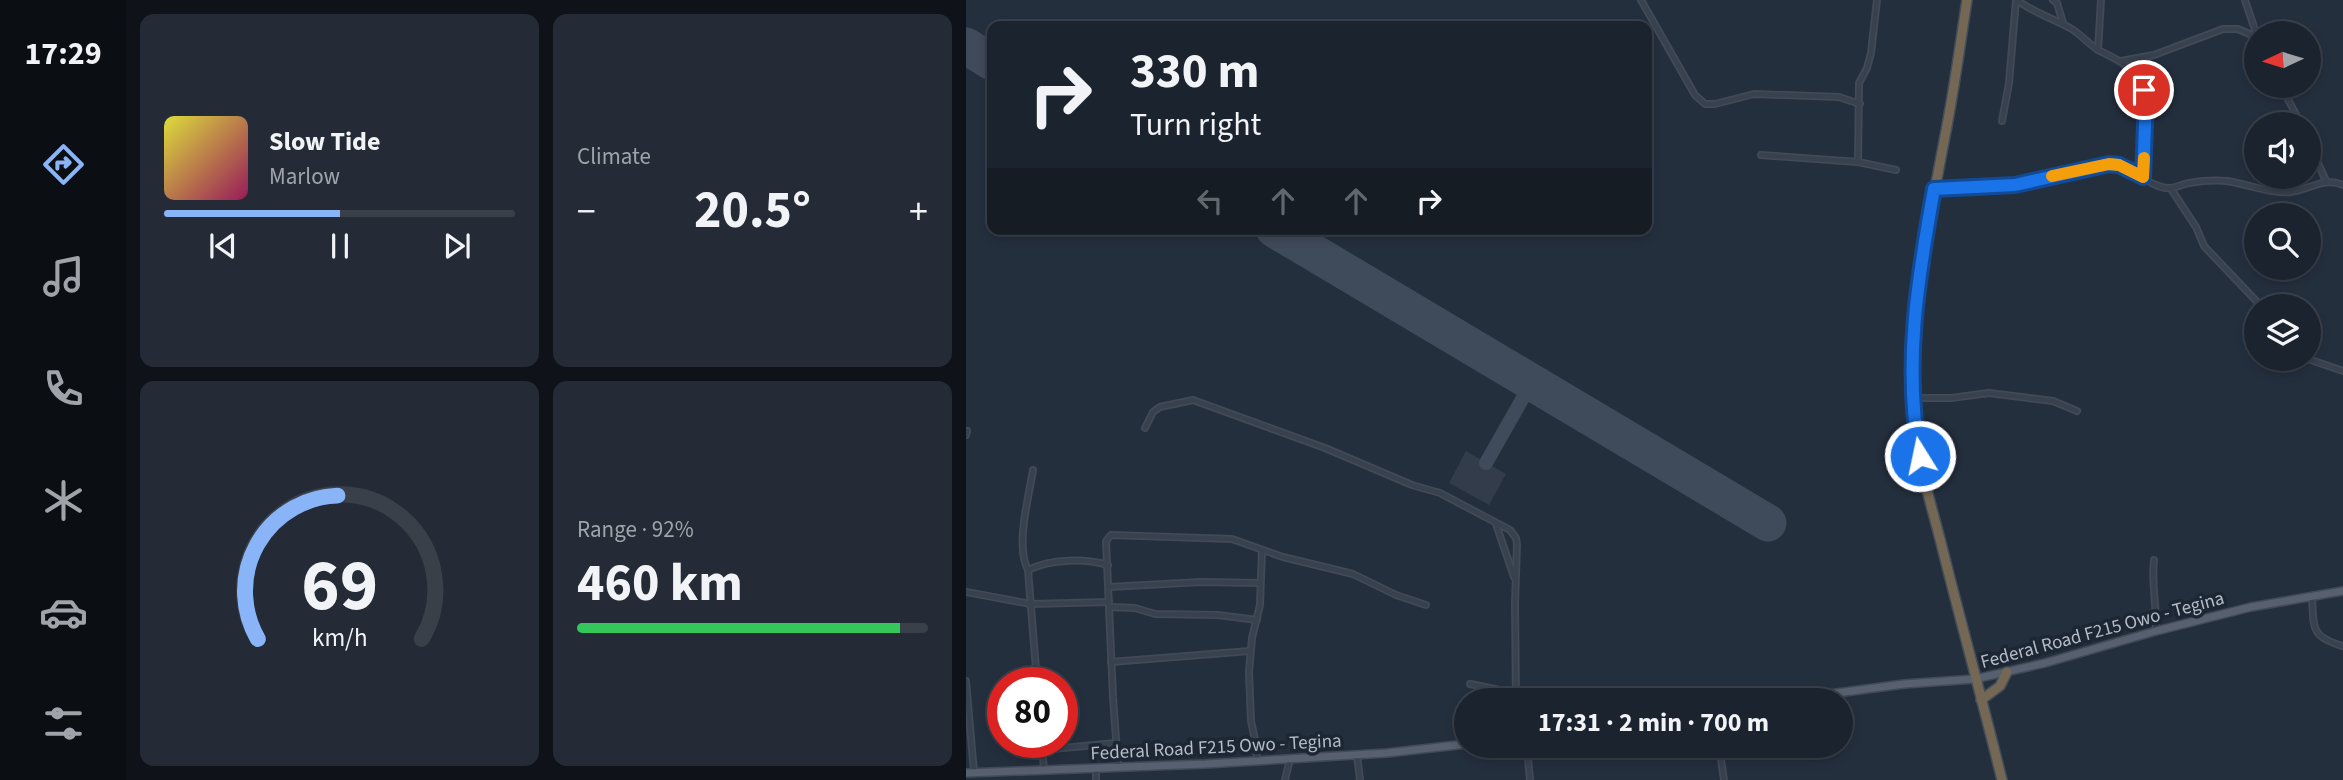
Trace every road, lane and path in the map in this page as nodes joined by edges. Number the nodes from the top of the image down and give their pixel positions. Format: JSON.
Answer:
{"nodes":[{"id":1,"x":1641,"y":0,"type":"edge"},
{"id":2,"x":1877,"y":0,"type":"edge"},
{"id":3,"x":1967,"y":0,"type":"edge"},
{"id":4,"x":2016,"y":0,"type":"edge"},
{"id":5,"x":2053,"y":0,"type":"edge"},
{"id":6,"x":2101,"y":0,"type":"edge"},
{"id":7,"x":2245,"y":0,"type":"edge"},
{"id":8,"x":2252,"y":21,"type":"edge"},
{"id":9,"x":2063,"y":24,"type":"junction"},
{"id":10,"x":2244,"y":31,"type":"edge"},
{"id":11,"x":2098,"y":50,"type":"junction"},
{"id":12,"x":2120,"y":61,"type":"junction"},
{"id":13,"x":1860,"y":104,"type":"junction"},
{"id":14,"x":2003,"y":121,"type":"dead end"},
{"id":15,"x":1761,"y":155,"type":"dead end"},
{"id":16,"x":1858,"y":162,"type":"junction"},
{"id":17,"x":1896,"y":170,"type":"dead end"},
{"id":18,"x":2321,"y":170,"type":"edge"},
{"id":19,"x":2143,"y":177,"type":"junction"},
{"id":20,"x":2326,"y":181,"type":"junction"},
{"id":21,"x":2343,"y":185,"type":"edge"},
{"id":22,"x":2171,"y":188,"type":"junction"},
{"id":23,"x":1934,"y":189,"type":"junction"},
{"id":24,"x":2250,"y":294,"type":"edge"},
{"id":25,"x":2321,"y":363,"type":"edge"},
{"id":26,"x":2343,"y":371,"type":"edge"},
{"id":27,"x":1912,"y":398,"type":"junction"},
{"id":28,"x":2077,"y":411,"type":"dead end"},
{"id":29,"x":1145,"y":428,"type":"dead end"},
{"id":30,"x":1033,"y":470,"type":"dead end"},
{"id":31,"x":1496,"y":524,"type":"junction"},
{"id":32,"x":1262,"y":550,"type":"junction"},
{"id":33,"x":2154,"y":560,"type":"dead end"},
{"id":34,"x":1108,"y":565,"type":"junction"},
{"id":35,"x":1028,"y":570,"type":"junction"},
{"id":36,"x":1515,"y":578,"type":"junction"},
{"id":37,"x":1261,"y":583,"type":"junction"},
{"id":38,"x":1109,"y":587,"type":"junction"},
{"id":39,"x":966,"y":592,"type":"edge"},
{"id":40,"x":2343,"y":592,"type":"edge"},
{"id":41,"x":2312,"y":597,"type":"junction"},
{"id":42,"x":1031,"y":604,"type":"junction"},
{"id":43,"x":1109,"y":604,"type":"junction"},
{"id":44,"x":1426,"y":605,"type":"dead end"},
{"id":45,"x":1257,"y":620,"type":"junction"},
{"id":46,"x":2156,"y":631,"type":"junction"},
{"id":47,"x":2342,"y":646,"type":"edge"},
{"id":48,"x":1250,"y":651,"type":"junction"},
{"id":49,"x":1111,"y":662,"type":"junction"},
{"id":50,"x":1036,"y":667,"type":"edge"},
{"id":51,"x":2007,"y":672,"type":"junction"},
{"id":52,"x":1975,"y":679,"type":"junction"},
{"id":53,"x":966,"y":681,"type":"edge"},
{"id":54,"x":1470,"y":684,"type":"dead end"},
{"id":55,"x":1485,"y":688,"type":"edge"},
{"id":56,"x":1516,"y":688,"type":"edge"},
{"id":57,"x":1853,"y":691,"type":"edge"},
{"id":58,"x":1981,"y":700,"type":"junction"},
{"id":59,"x":1116,"y":743,"type":"junction"},
{"id":60,"x":1454,"y":746,"type":"edge"},
{"id":61,"x":1078,"y":747,"type":"edge"},
{"id":62,"x":1357,"y":755,"type":"junction"},
{"id":63,"x":1043,"y":758,"type":"edge"},
{"id":64,"x":1290,"y":758,"type":"junction"},
{"id":65,"x":1528,"y":758,"type":"edge"},
{"id":66,"x":1721,"y":758,"type":"edge"},
{"id":67,"x":1257,"y":760,"type":"junction"},
{"id":68,"x":1118,"y":767,"type":"junction"},
{"id":69,"x":1096,"y":768,"type":"junction"},
{"id":70,"x":1044,"y":771,"type":"junction"},
{"id":71,"x":970,"y":773,"type":"edge"},
{"id":72,"x":1097,"y":780,"type":"edge"},
{"id":73,"x":1285,"y":780,"type":"edge"},
{"id":74,"x":1360,"y":780,"type":"edge"},
{"id":75,"x":1530,"y":780,"type":"edge"},
{"id":76,"x":1724,"y":780,"type":"edge"},
{"id":77,"x":2003,"y":780,"type":"edge"}],
"edges":[{"from":1,"to":13,"type":"street"},
{"from":2,"to":13,"type":"street"},
{"from":3,"to":23,"type":"highway"},
{"from":4,"to":9,"type":"street"},
{"from":4,"to":14,"type":"street"},
{"from":5,"to":9,"type":"street"},
{"from":6,"to":11,"type":"street"},
{"from":7,"to":8,"type":"street"},
{"from":9,"to":11,"type":"street"},
{"from":10,"to":12,"type":"street"},
{"from":11,"to":12,"type":"street"},
{"from":12,"to":19,"type":"street"},
{"from":13,"to":16,"type":"street"},
{"from":15,"to":16,"type":"street"},
{"from":16,"to":17,"type":"street"},
{"from":18,"to":20,"type":"street"},
{"from":19,"to":22,"type":"street"},
{"from":19,"to":23,"type":"street"},
{"from":20,"to":21,"type":"street"},
{"from":20,"to":22,"type":"street"},
{"from":22,"to":24,"type":"street"},
{"from":23,"to":27,"type":"highway"},
{"from":25,"to":26,"type":"street"},
{"from":27,"to":28,"type":"street"},
{"from":27,"to":52,"type":"highway"},
{"from":29,"to":31,"type":"street"},
{"from":30,"to":35,"type":"street"},
{"from":31,"to":36,"type":"street"},
{"from":31,"to":36,"type":"street"},
{"from":32,"to":34,"type":"street"},
{"from":32,"to":37,"type":"street"},
{"from":32,"to":44,"type":"street"},
{"from":33,"to":46,"type":"street"},
{"from":34,"to":35,"type":"street"},
{"from":34,"to":38,"type":"street"},
{"from":35,"to":42,"type":"street"},
{"from":36,"to":56,"type":"street"},
{"from":37,"to":38,"type":"street"},
{"from":37,"to":45,"type":"street"},
{"from":38,"to":43,"type":"street"},
{"from":39,"to":42,"type":"street"},
{"from":40,"to":41,"type":"main road","name":"Federal Road F215 Owo - Tegina"},
{"from":41,"to":46,"type":"main road","name":"Federal Road F215 Owo - Tegina"},
{"from":41,"to":47,"type":"street"},
{"from":42,"to":43,"type":"street"},
{"from":42,"to":50,"type":"street"},
{"from":43,"to":45,"type":"street"},
{"from":43,"to":49,"type":"street"},
{"from":45,"to":48,"type":"street"},
{"from":46,"to":51,"type":"main road","name":"Federal Road F215 Owo - Tegina"},
{"from":48,"to":49,"type":"street"},
{"from":48,"to":67,"type":"street"},
{"from":49,"to":59,"type":"street"},
{"from":51,"to":52,"type":"main road","name":"Federal Road F215 Owo - Tegina"},
{"from":51,"to":58,"type":"highway"},
{"from":52,"to":57,"type":"main road","name":"Federal Road F215 Owo - Tegina"},
{"from":52,"to":58,"type":"highway"},
{"from":53,"to":71,"type":"street"},
{"from":54,"to":55,"type":"street"},
{"from":58,"to":77,"type":"highway"},
{"from":59,"to":61,"type":"street"},
{"from":59,"to":68,"type":"street"},
{"from":60,"to":62,"type":"main road","name":"Federal Road F215 Owo - Tegina"},
{"from":62,"to":64,"type":"main road","name":"Federal Road F215 Owo - Tegina"},
{"from":62,"to":74,"type":"street"},
{"from":63,"to":70,"type":"street"},
{"from":64,"to":67,"type":"main road","name":"Federal Road F215 Owo - Tegina"},
{"from":64,"to":73,"type":"street"},
{"from":65,"to":75,"type":"street"},
{"from":66,"to":76,"type":"street"},
{"from":67,"to":68,"type":"main road","name":"Federal Road F215 Owo - Tegina"},
{"from":68,"to":69,"type":"main road","name":"Federal Road F215 Owo - Tegina"},
{"from":69,"to":70,"type":"main road","name":"Federal Road F215 Owo - Tegina"},
{"from":69,"to":72,"type":"street"},
{"from":70,"to":71,"type":"main road","name":"Federal Road F215 Owo - Tegina"}]}
